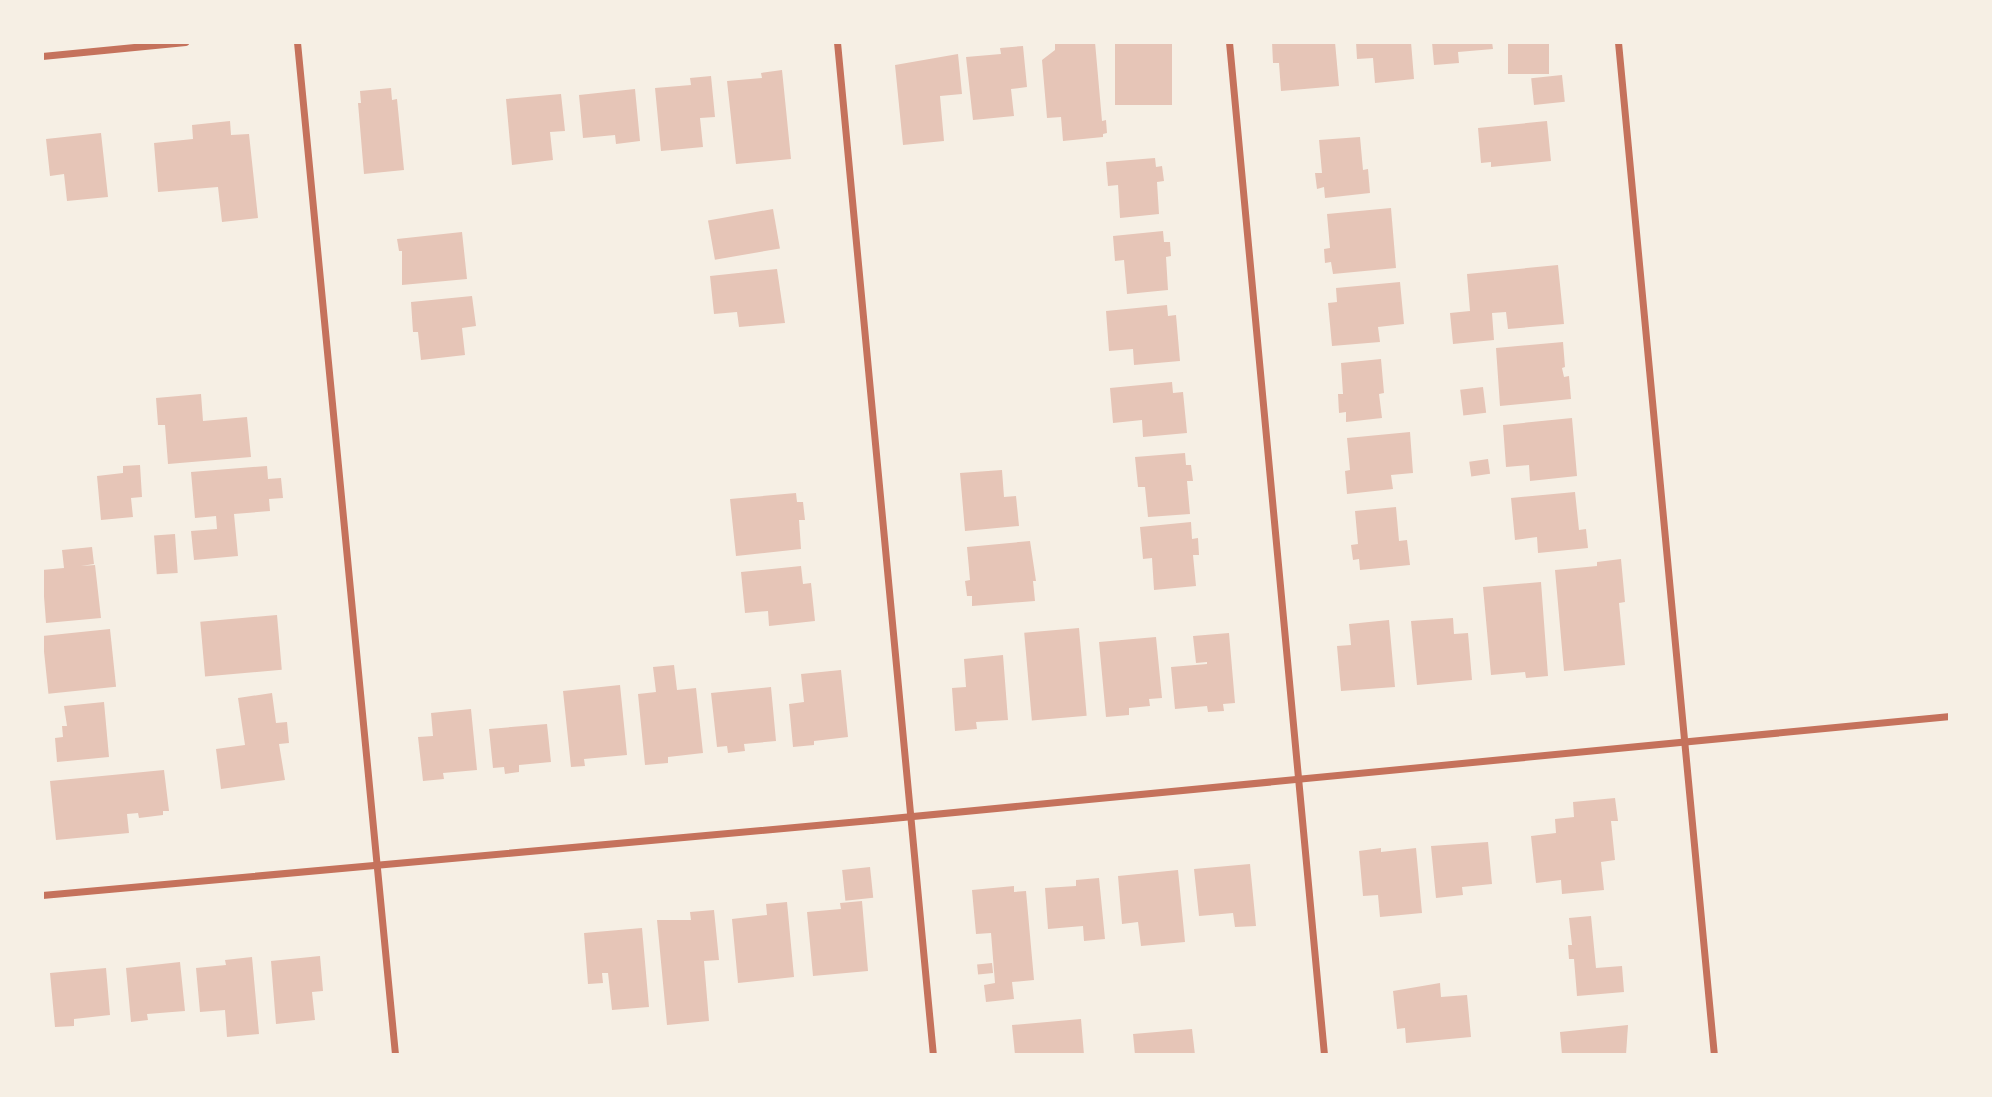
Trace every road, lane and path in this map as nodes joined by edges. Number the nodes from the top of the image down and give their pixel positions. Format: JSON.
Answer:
{"nodes":[{"id":1,"x":185,"y":42,"type":"edge"},
{"id":2,"x":297,"y":42,"type":"edge"},
{"id":3,"x":837,"y":42,"type":"edge"},
{"id":4,"x":1229,"y":42,"type":"edge"},
{"id":5,"x":1618,"y":42,"type":"edge"},
{"id":6,"x":42,"y":56,"type":"edge"},
{"id":7,"x":1950,"y":716,"type":"edge"},
{"id":8,"x":1683,"y":744,"type":"junction"},
{"id":9,"x":1298,"y":778,"type":"junction"},
{"id":10,"x":911,"y":816,"type":"junction"},
{"id":11,"x":379,"y":865,"type":"junction"},
{"id":12,"x":42,"y":895,"type":"edge"},
{"id":13,"x":395,"y":1055,"type":"edge"},
{"id":14,"x":933,"y":1055,"type":"edge"},
{"id":15,"x":1324,"y":1055,"type":"edge"},
{"id":16,"x":1714,"y":1055,"type":"edge"}],
"edges":[{"from":1,"to":6,"type":"street"},
{"from":2,"to":11,"type":"street"},
{"from":3,"to":10,"type":"street"},
{"from":4,"to":9,"type":"street"},
{"from":5,"to":8,"type":"street"},
{"from":7,"to":8,"type":"street"},
{"from":8,"to":9,"type":"street"},
{"from":8,"to":16,"type":"street"},
{"from":9,"to":10,"type":"street"},
{"from":9,"to":15,"type":"street"},
{"from":10,"to":11,"type":"street"},
{"from":10,"to":14,"type":"street"},
{"from":11,"to":12,"type":"street"},
{"from":11,"to":13,"type":"street"}]}
